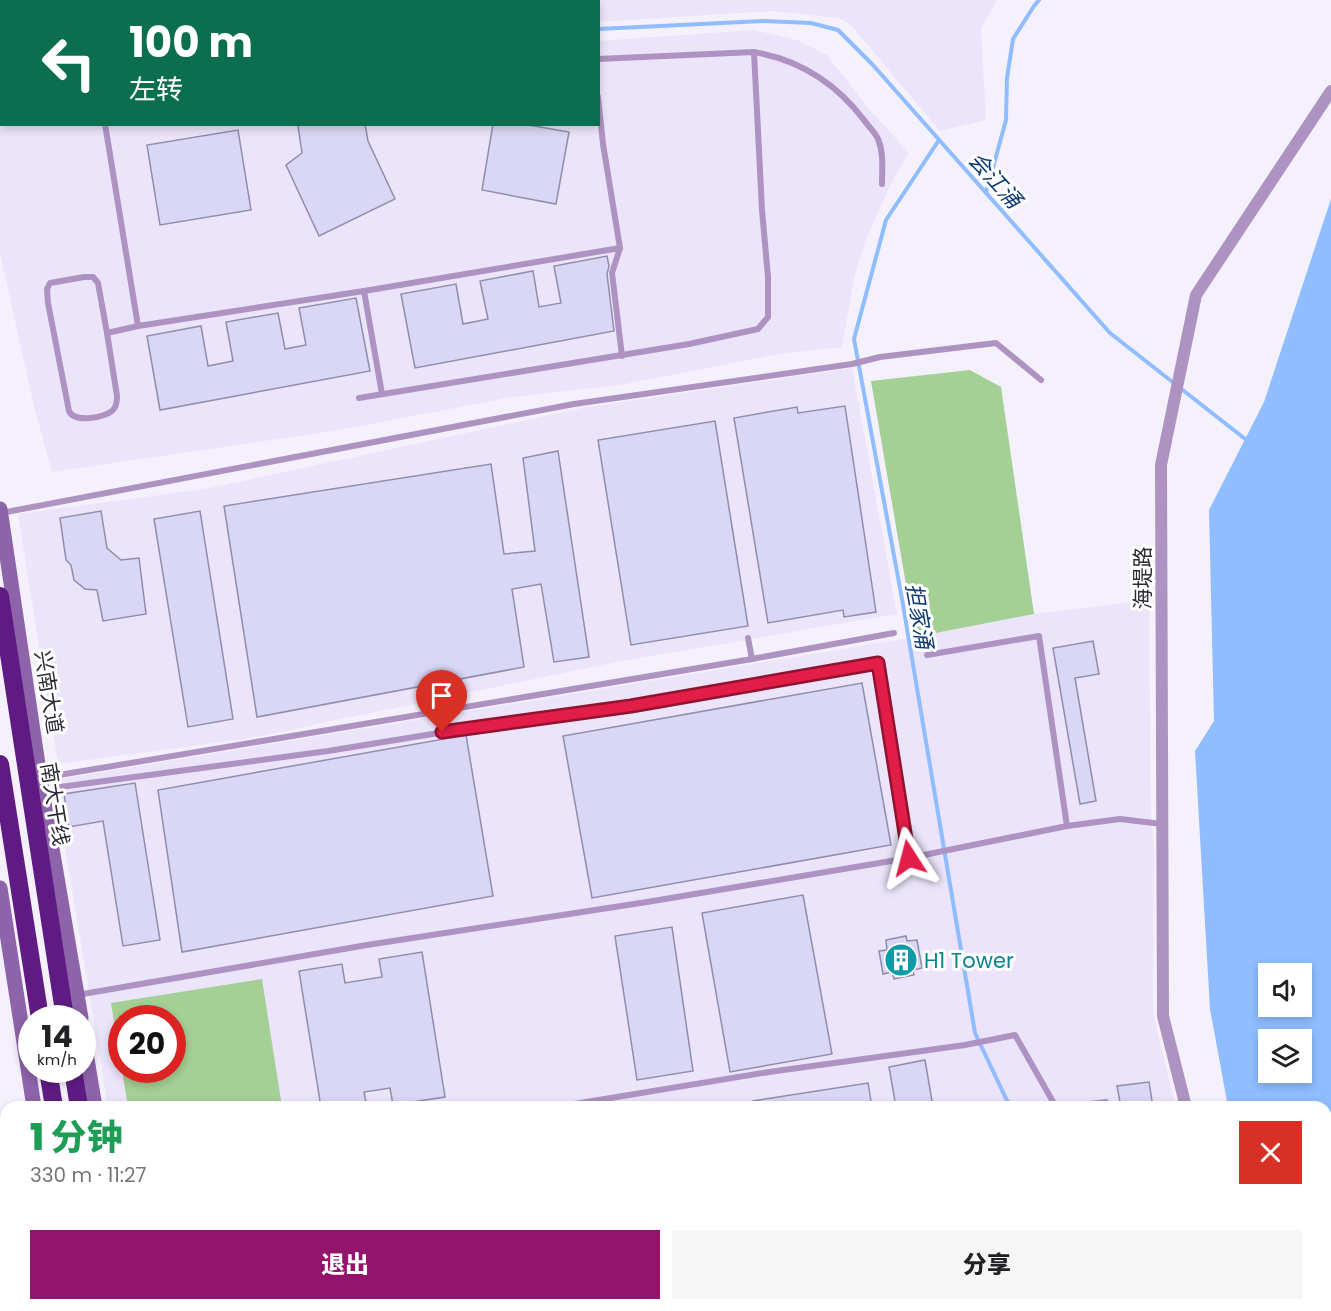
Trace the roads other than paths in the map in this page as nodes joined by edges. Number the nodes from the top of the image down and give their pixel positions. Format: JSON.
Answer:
{"nodes":[{"id":1,"x":754,"y":52,"type":"junction"},
{"id":2,"x":600,"y":59,"type":"edge"},
{"id":3,"x":1331,"y":91,"type":"edge"},
{"id":4,"x":600,"y":116,"type":"edge"},
{"id":5,"x":105,"y":126,"type":"edge"},
{"id":6,"x":882,"y":184,"type":"dead end"},
{"id":7,"x":620,"y":248,"type":"junction"},
{"id":8,"x":364,"y":291,"type":"junction"},
{"id":9,"x":138,"y":326,"type":"junction"},
{"id":10,"x":107,"y":333,"type":"junction"},
{"id":11,"x":622,"y":356,"type":"junction"},
{"id":12,"x":1041,"y":380,"type":"dead end"},
{"id":13,"x":382,"y":394,"type":"junction"},
{"id":14,"x":358,"y":398,"type":"dead end"},
{"id":15,"x":0,"y":511,"type":"edge"},
{"id":16,"x":0,"y":596,"type":"edge"},
{"id":17,"x":894,"y":633,"type":"dead end"},
{"id":18,"x":748,"y":638,"type":"dead end"},
{"id":19,"x":927,"y":655,"type":"dead end"},
{"id":20,"x":752,"y":659,"type":"junction"},
{"id":21,"x":0,"y":764,"type":"edge"},
{"id":22,"x":40,"y":778,"type":"junction"},
{"id":23,"x":60,"y":787,"type":"dead end"},
{"id":24,"x":1162,"y":824,"type":"junction"},
{"id":25,"x":1067,"y":826,"type":"junction"},
{"id":26,"x":909,"y":858,"type":"junction"},
{"id":27,"x":0,"y":888,"type":"edge"},
{"id":28,"x":77,"y":995,"type":"junction"},
{"id":29,"x":19,"y":1004,"type":"junction"},
{"id":30,"x":38,"y":1005,"type":"edge"},
{"id":31,"x":63,"y":1005,"type":"edge"},
{"id":32,"x":79,"y":1005,"type":"edge"},
{"id":33,"x":50,"y":1083,"type":"edge"},
{"id":34,"x":75,"y":1083,"type":"edge"},
{"id":35,"x":91,"y":1083,"type":"edge"},
{"id":36,"x":33,"y":1101,"type":"edge"},
{"id":37,"x":53,"y":1101,"type":"edge"},
{"id":38,"x":78,"y":1101,"type":"edge"},
{"id":39,"x":94,"y":1101,"type":"edge"},
{"id":40,"x":591,"y":1101,"type":"edge"},
{"id":41,"x":1052,"y":1101,"type":"edge"},
{"id":42,"x":1184,"y":1101,"type":"edge"}],
"edges":[{"from":1,"to":2,"type":"lane"},
{"from":1,"to":6,"type":"lane"},
{"from":1,"to":11,"type":"lane"},
{"from":3,"to":24,"type":"street","name":"海堤路"},
{"from":4,"to":7,"type":"lane"},
{"from":5,"to":9,"type":"lane"},
{"from":7,"to":8,"type":"lane"},
{"from":7,"to":11,"type":"lane"},
{"from":8,"to":9,"type":"lane"},
{"from":8,"to":13,"type":"lane"},
{"from":9,"to":10,"type":"lane"},
{"from":10,"to":10,"type":"lane"},
{"from":11,"to":13,"type":"lane"},
{"from":12,"to":15,"type":"lane"},
{"from":13,"to":14,"type":"lane"},
{"from":15,"to":22,"type":"main road","name":"兴南大道"},
{"from":16,"to":31,"type":"highway","name":"南大干线"},
{"from":17,"to":20,"type":"lane"},
{"from":18,"to":20,"type":"lane"},
{"from":19,"to":25,"type":"lane"},
{"from":20,"to":22,"type":"lane"},
{"from":21,"to":30,"type":"highway"},
{"from":22,"to":28,"type":"main road","name":"兴南大道"},
{"from":23,"to":26,"type":"lane"},
{"from":24,"to":25,"type":"lane"},
{"from":24,"to":42,"type":"street","name":"海堤路"},
{"from":25,"to":26,"type":"lane"},
{"from":26,"to":28,"type":"lane"},
{"from":27,"to":29,"type":"main road"},
{"from":28,"to":29,"type":"main road"},
{"from":28,"to":32,"type":"main road","name":"兴南大道"},
{"from":29,"to":36,"type":"main road"},
{"from":33,"to":37,"type":"highway"},
{"from":34,"to":38,"type":"highway"},
{"from":35,"to":39,"type":"main road"},
{"from":40,"to":41,"type":"lane"}]}
